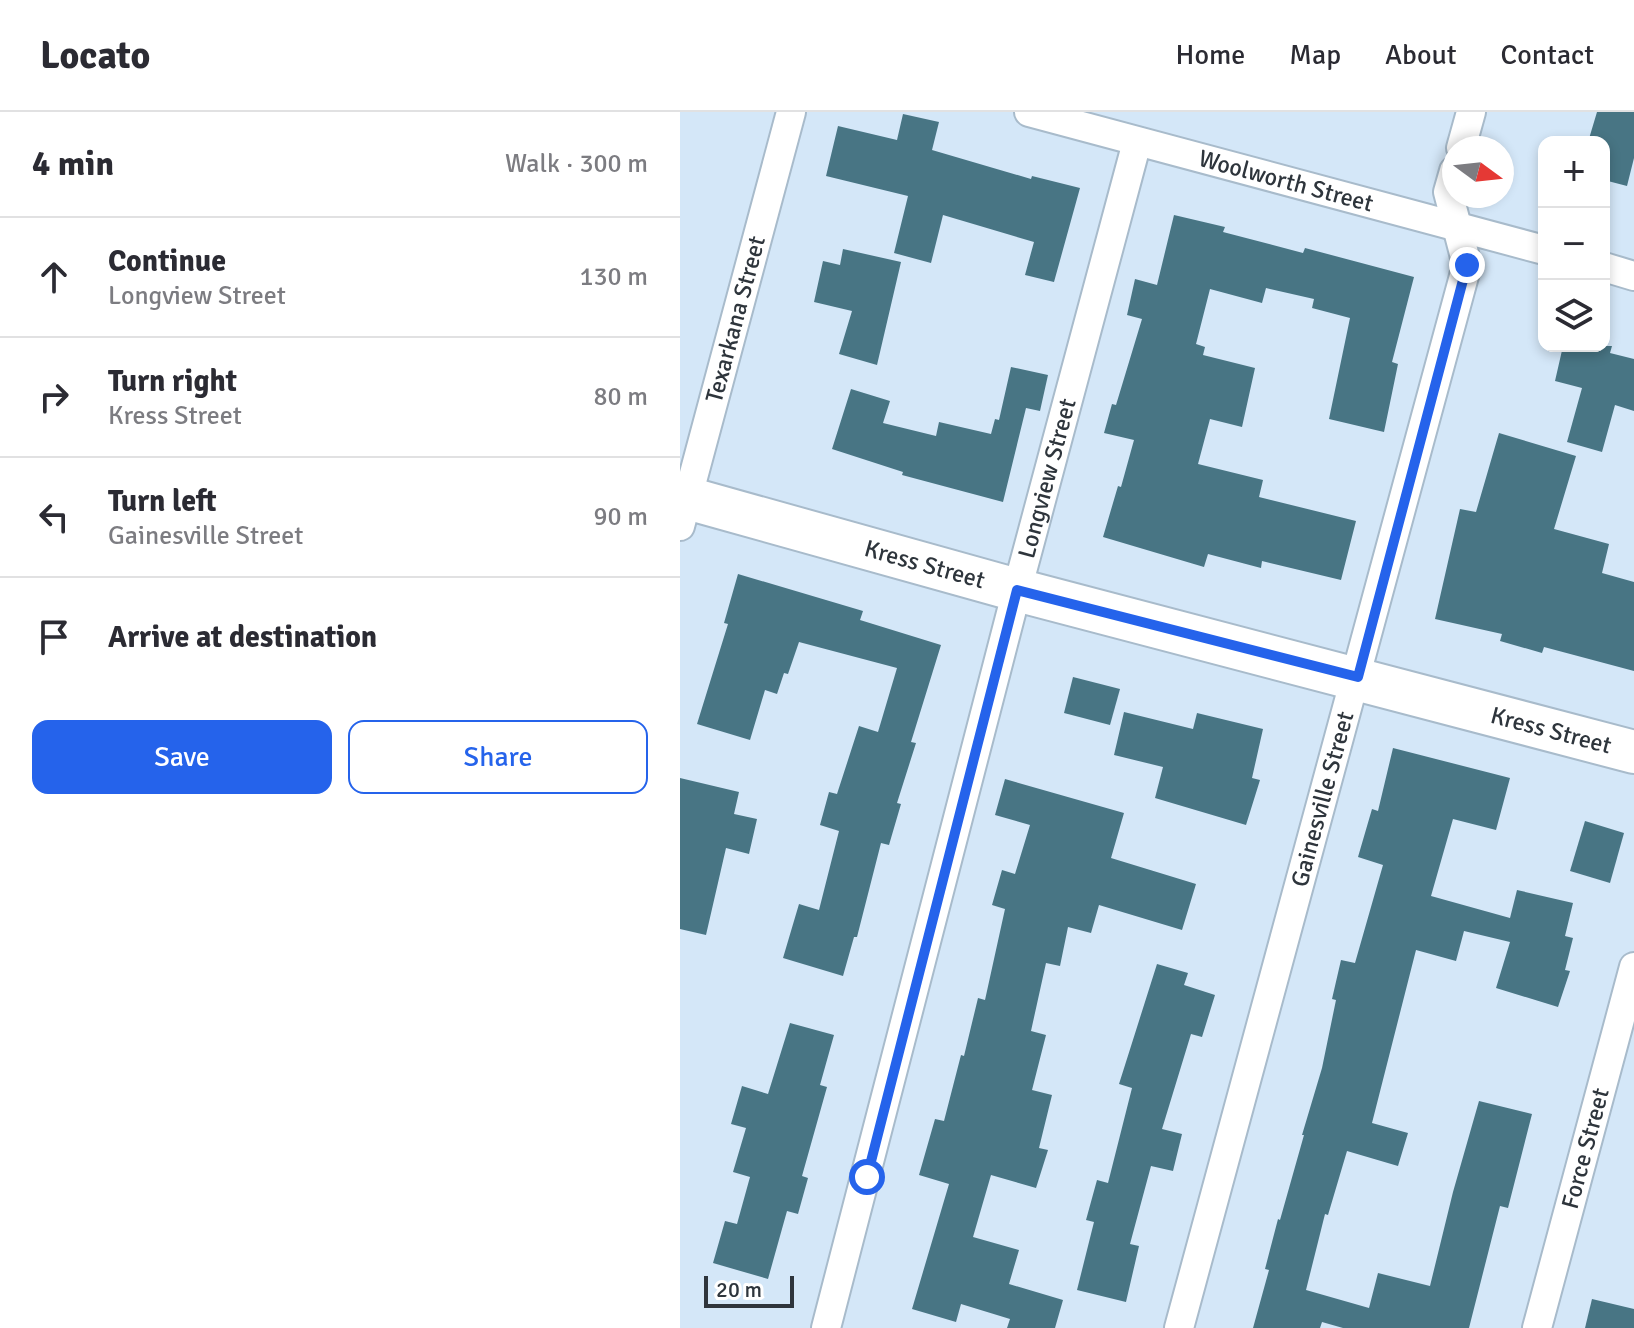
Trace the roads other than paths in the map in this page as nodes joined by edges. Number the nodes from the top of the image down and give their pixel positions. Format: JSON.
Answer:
{"nodes":[{"id":1,"x":791,"y":112,"type":"edge"},
{"id":2,"x":1029,"y":112,"type":"edge"},
{"id":3,"x":1471,"y":112,"type":"edge"},
{"id":4,"x":1464,"y":136,"type":"edge"},
{"id":5,"x":1137,"y":142,"type":"junction"},
{"id":6,"x":1451,"y":208,"type":"edge"},
{"id":7,"x":1455,"y":225,"type":"junction"},
{"id":8,"x":1538,"y":248,"type":"edge"},
{"id":9,"x":1610,"y":269,"type":"edge"},
{"id":10,"x":1634,"y":276,"type":"edge"},
{"id":11,"x":682,"y":507,"type":"edge"},
{"id":12,"x":1017,"y":590,"type":"junction"},
{"id":13,"x":1358,"y":677,"type":"junction"},
{"id":14,"x":1634,"y":752,"type":"edge"},
{"id":15,"x":1634,"y":967,"type":"edge"},
{"id":16,"x":826,"y":1328,"type":"edge"},
{"id":17,"x":1179,"y":1328,"type":"edge"},
{"id":18,"x":1537,"y":1328,"type":"edge"}],
"edges":[{"from":1,"to":11,"type":"street","name":"Texarkana Street"},
{"from":2,"to":5,"type":"street","name":"Woolworth Street"},
{"from":3,"to":4,"type":"street"},
{"from":5,"to":7,"type":"street","name":"Woolworth Street"},
{"from":5,"to":12,"type":"street","name":"Longview Street"},
{"from":6,"to":7,"type":"street","name":"Gainesville Street"},
{"from":7,"to":8,"type":"street","name":"Woolworth Street"},
{"from":7,"to":13,"type":"street","name":"Gainesville Street"},
{"from":9,"to":10,"type":"street"},
{"from":11,"to":12,"type":"street","name":"Kress Street"},
{"from":12,"to":13,"type":"street","name":"Kress Street"},
{"from":12,"to":16,"type":"street","name":"Longview Street"},
{"from":13,"to":14,"type":"street","name":"Kress Street"},
{"from":13,"to":17,"type":"street","name":"Gainesville Street"},
{"from":15,"to":18,"type":"street","name":"Force Street"}]}
